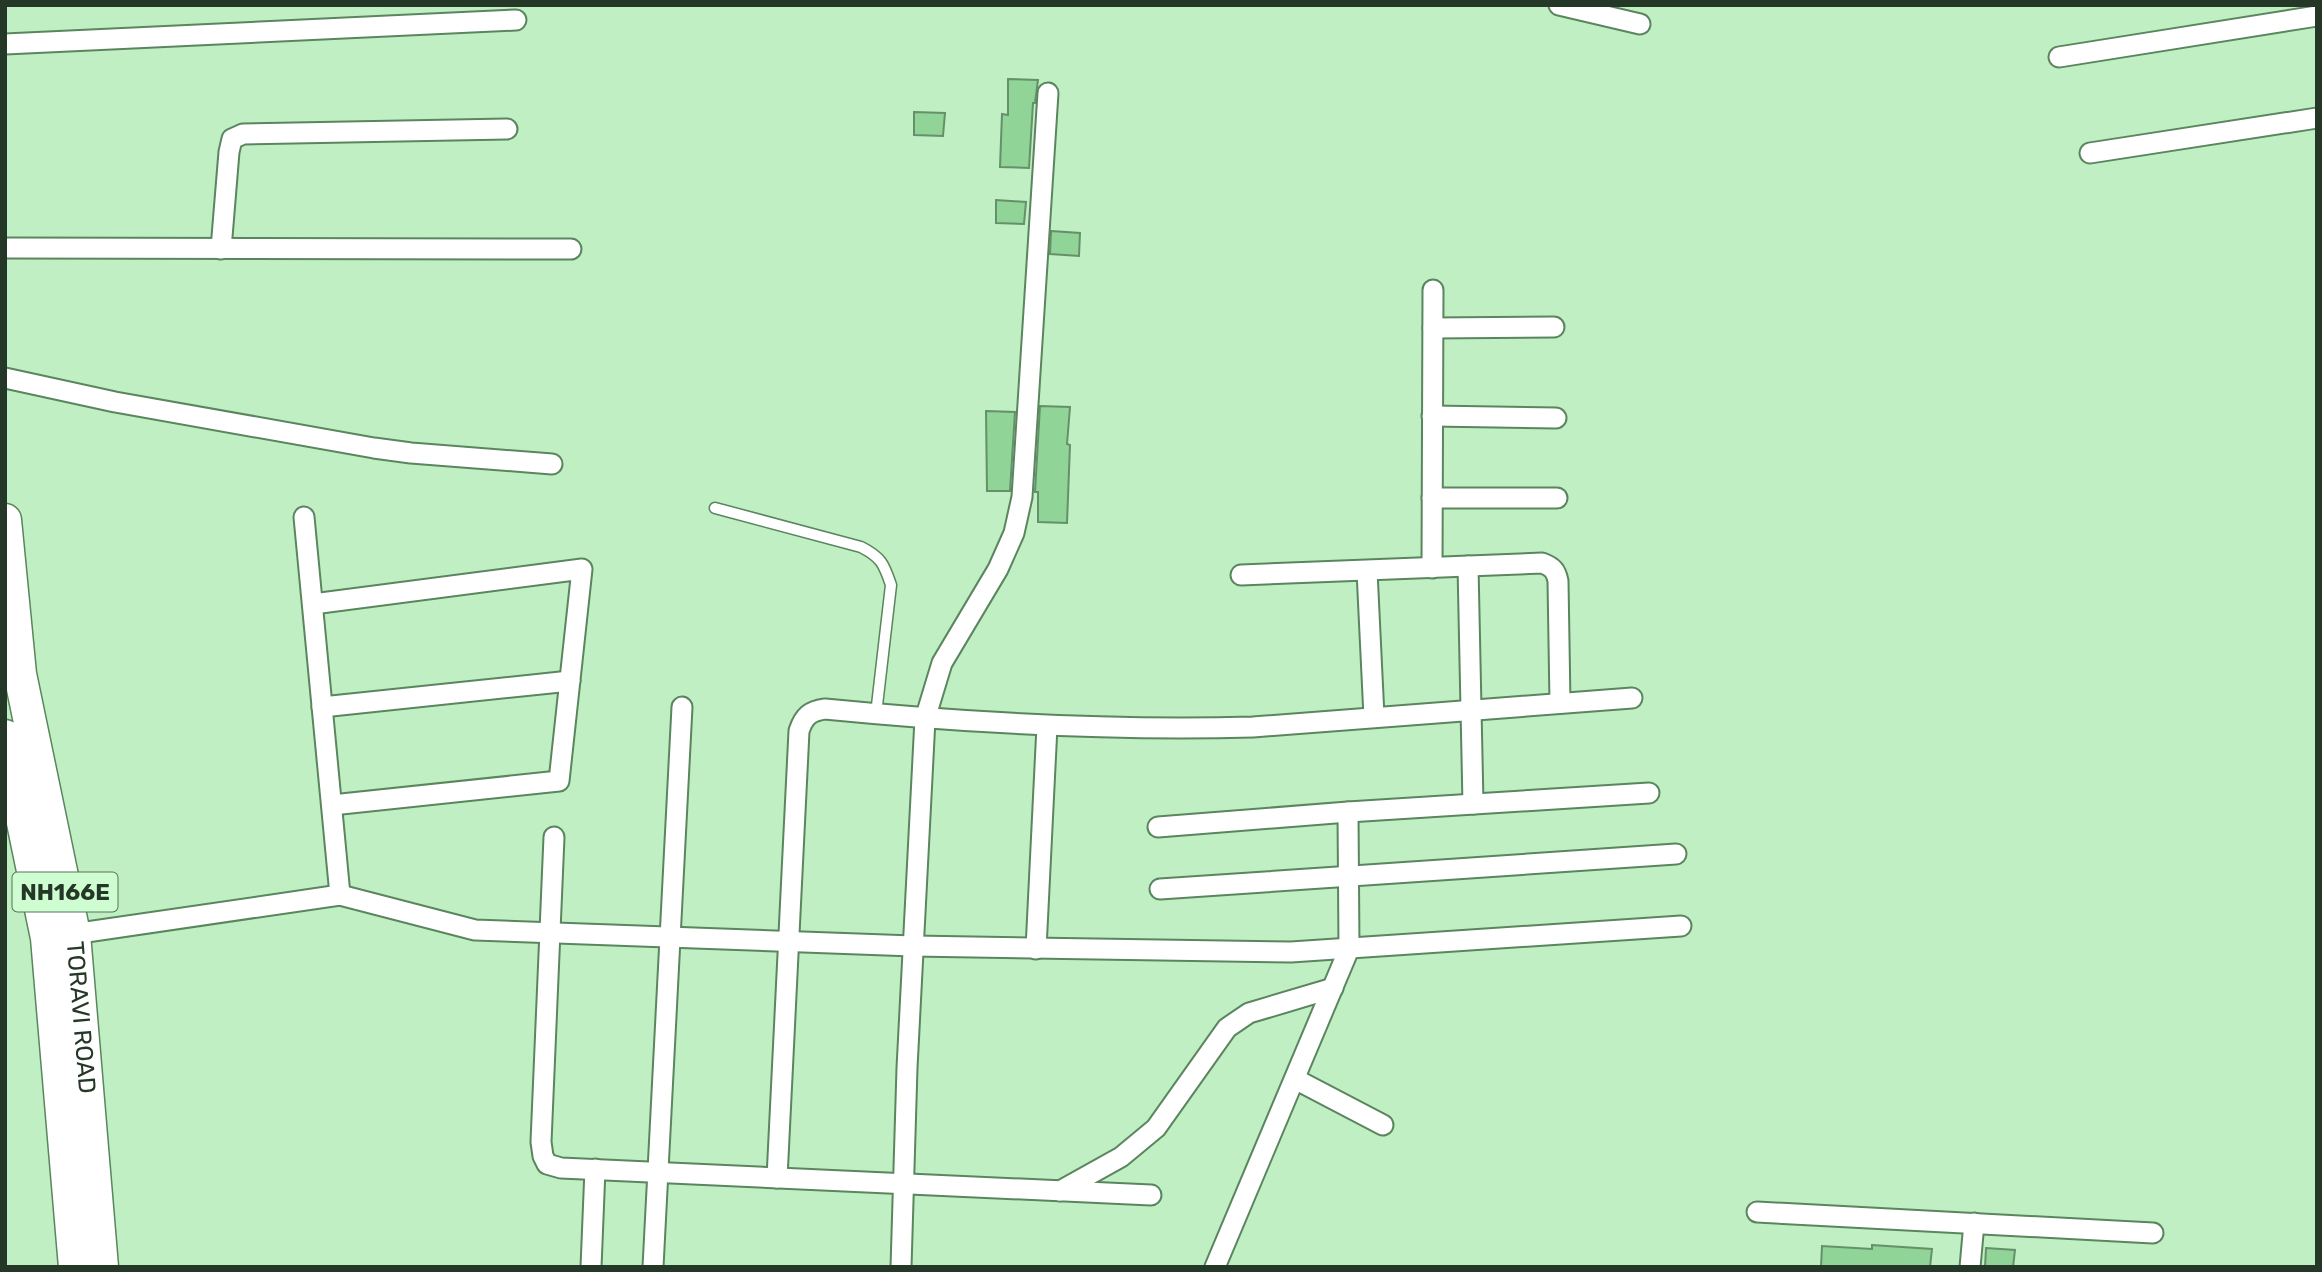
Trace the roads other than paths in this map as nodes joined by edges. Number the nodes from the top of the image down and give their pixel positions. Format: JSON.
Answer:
{"nodes":[{"id":1,"x":1559,"y":5,"type":"edge"},
{"id":2,"x":2317,"y":16,"type":"edge"},
{"id":3,"x":516,"y":20,"type":"dead end"},
{"id":4,"x":1640,"y":24,"type":"dead end"},
{"id":5,"x":5,"y":44,"type":"edge"},
{"id":6,"x":2059,"y":57,"type":"dead end"},
{"id":7,"x":1048,"y":93,"type":"dead end"},
{"id":8,"x":2317,"y":118,"type":"edge"},
{"id":9,"x":507,"y":129,"type":"dead end"},
{"id":10,"x":2090,"y":153,"type":"dead end"},
{"id":11,"x":5,"y":248,"type":"edge"},
{"id":12,"x":221,"y":249,"type":"junction"},
{"id":13,"x":571,"y":249,"type":"dead end"},
{"id":14,"x":1433,"y":290,"type":"dead end"},
{"id":15,"x":1554,"y":327,"type":"dead end"},
{"id":16,"x":1433,"y":328,"type":"junction"},
{"id":17,"x":5,"y":378,"type":"edge"},
{"id":18,"x":1432,"y":416,"type":"junction"},
{"id":19,"x":1556,"y":418,"type":"dead end"},
{"id":20,"x":552,"y":464,"type":"dead end"},
{"id":21,"x":1432,"y":498,"type":"junction"},
{"id":22,"x":1557,"y":498,"type":"dead end"},
{"id":23,"x":715,"y":508,"type":"dead end"},
{"id":24,"x":304,"y":517,"type":"dead end"},
{"id":25,"x":5,"y":520,"type":"edge"},
{"id":26,"x":1468,"y":566,"type":"junction"},
{"id":27,"x":1432,"y":568,"type":"junction"},
{"id":28,"x":1367,"y":571,"type":"junction"},
{"id":29,"x":1241,"y":575,"type":"dead end"},
{"id":30,"x":313,"y":604,"type":"junction"},
{"id":31,"x":570,"y":681,"type":"junction"},
{"id":32,"x":1632,"y":698,"type":"dead end"},
{"id":33,"x":1560,"y":703,"type":"junction"},
{"id":34,"x":322,"y":707,"type":"junction"},
{"id":35,"x":682,"y":707,"type":"dead end"},
{"id":36,"x":1471,"y":710,"type":"junction"},
{"id":37,"x":876,"y":714,"type":"junction"},
{"id":38,"x":1374,"y":718,"type":"junction"},
{"id":39,"x":925,"y":719,"type":"junction"},
{"id":40,"x":1047,"y":726,"type":"junction"},
{"id":41,"x":5,"y":736,"type":"edge"},
{"id":42,"x":1649,"y":793,"type":"dead end"},
{"id":43,"x":1473,"y":804,"type":"junction"},
{"id":44,"x":332,"y":805,"type":"junction"},
{"id":45,"x":1348,"y":813,"type":"junction"},
{"id":46,"x":1158,"y":827,"type":"dead end"},
{"id":47,"x":554,"y":837,"type":"dead end"},
{"id":48,"x":1676,"y":854,"type":"dead end"},
{"id":49,"x":1349,"y":876,"type":"junction"},
{"id":50,"x":1160,"y":889,"type":"dead end"},
{"id":51,"x":340,"y":895,"type":"junction"},
{"id":52,"x":1681,"y":926,"type":"dead end"},
{"id":53,"x":550,"y":932,"type":"junction"},
{"id":54,"x":60,"y":936,"type":"junction"},
{"id":55,"x":670,"y":937,"type":"junction"},
{"id":56,"x":789,"y":942,"type":"junction"},
{"id":57,"x":913,"y":946,"type":"junction"},
{"id":58,"x":1036,"y":948,"type":"junction"},
{"id":59,"x":1349,"y":949,"type":"junction"},
{"id":60,"x":1333,"y":988,"type":"junction"},
{"id":61,"x":1295,"y":1079,"type":"junction"},
{"id":62,"x":1383,"y":1125,"type":"dead end"},
{"id":63,"x":596,"y":1169,"type":"junction"},
{"id":64,"x":658,"y":1172,"type":"junction"},
{"id":65,"x":776,"y":1178,"type":"junction"},
{"id":66,"x":903,"y":1184,"type":"junction"},
{"id":67,"x":1059,"y":1191,"type":"junction"},
{"id":68,"x":1151,"y":1195,"type":"dead end"},
{"id":69,"x":1757,"y":1212,"type":"dead end"},
{"id":70,"x":1974,"y":1223,"type":"junction"},
{"id":71,"x":2153,"y":1233,"type":"dead end"},
{"id":72,"x":75,"y":1267,"type":"edge"},
{"id":73,"x":102,"y":1267,"type":"edge"},
{"id":74,"x":591,"y":1267,"type":"edge"},
{"id":75,"x":653,"y":1267,"type":"edge"},
{"id":76,"x":901,"y":1267,"type":"edge"},
{"id":77,"x":1215,"y":1267,"type":"edge"},
{"id":78,"x":1970,"y":1267,"type":"edge"}],
"edges":[{"from":1,"to":4,"type":"street"},
{"from":2,"to":6,"type":"street"},
{"from":3,"to":5,"type":"street"},
{"from":7,"to":39,"type":"street"},
{"from":8,"to":10,"type":"street"},
{"from":9,"to":12,"type":"street"},
{"from":11,"to":12,"type":"street"},
{"from":12,"to":13,"type":"street"},
{"from":14,"to":16,"type":"street"},
{"from":15,"to":16,"type":"street"},
{"from":16,"to":18,"type":"street"},
{"from":17,"to":20,"type":"street"},
{"from":18,"to":19,"type":"street"},
{"from":18,"to":21,"type":"street"},
{"from":21,"to":22,"type":"street"},
{"from":21,"to":27,"type":"street"},
{"from":23,"to":37,"type":"lane"},
{"from":24,"to":30,"type":"street"},
{"from":25,"to":54,"type":"highway","name":"TORAVI ROAD","number":"NH166E"},
{"from":26,"to":27,"type":"street"},
{"from":26,"to":33,"type":"street"},
{"from":26,"to":36,"type":"street"},
{"from":27,"to":28,"type":"street"},
{"from":28,"to":29,"type":"street"},
{"from":28,"to":38,"type":"street"},
{"from":30,"to":31,"type":"street"},
{"from":30,"to":34,"type":"street"},
{"from":31,"to":34,"type":"street"},
{"from":31,"to":44,"type":"street"},
{"from":32,"to":33,"type":"street"},
{"from":33,"to":36,"type":"street"},
{"from":34,"to":44,"type":"street"},
{"from":35,"to":55,"type":"street"},
{"from":36,"to":38,"type":"street"},
{"from":36,"to":43,"type":"street"},
{"from":37,"to":39,"type":"street"},
{"from":37,"to":56,"type":"street"},
{"from":38,"to":40,"type":"street"},
{"from":39,"to":40,"type":"street"},
{"from":39,"to":57,"type":"street"},
{"from":40,"to":58,"type":"street"},
{"from":41,"to":54,"type":"highway","name":"TORAVI ROAD","number":"NH166E"},
{"from":42,"to":43,"type":"street"},
{"from":43,"to":45,"type":"street"},
{"from":44,"to":51,"type":"street"},
{"from":45,"to":46,"type":"street"},
{"from":45,"to":49,"type":"street"},
{"from":47,"to":53,"type":"street"},
{"from":48,"to":49,"type":"street"},
{"from":49,"to":50,"type":"street"},
{"from":49,"to":59,"type":"street"},
{"from":51,"to":53,"type":"street"},
{"from":51,"to":54,"type":"street"},
{"from":52,"to":59,"type":"street"},
{"from":53,"to":55,"type":"street"},
{"from":53,"to":63,"type":"street"},
{"from":54,"to":72,"type":"highway","name":"TORAVI ROAD","number":"NH166E"},
{"from":54,"to":73,"type":"highway","name":"TORAVI ROAD","number":"NH166E"},
{"from":55,"to":56,"type":"street"},
{"from":55,"to":64,"type":"street"},
{"from":56,"to":57,"type":"street"},
{"from":56,"to":65,"type":"street"},
{"from":57,"to":58,"type":"street"},
{"from":57,"to":66,"type":"street"},
{"from":58,"to":59,"type":"street"},
{"from":59,"to":60,"type":"street"},
{"from":60,"to":61,"type":"street"},
{"from":60,"to":67,"type":"street"},
{"from":61,"to":62,"type":"street"},
{"from":61,"to":77,"type":"street"},
{"from":63,"to":64,"type":"street"},
{"from":63,"to":74,"type":"street"},
{"from":64,"to":65,"type":"street"},
{"from":64,"to":75,"type":"street"},
{"from":65,"to":66,"type":"street"},
{"from":66,"to":67,"type":"street"},
{"from":66,"to":76,"type":"street"},
{"from":67,"to":68,"type":"street"},
{"from":69,"to":70,"type":"street"},
{"from":70,"to":71,"type":"street"},
{"from":70,"to":78,"type":"street"}]}
